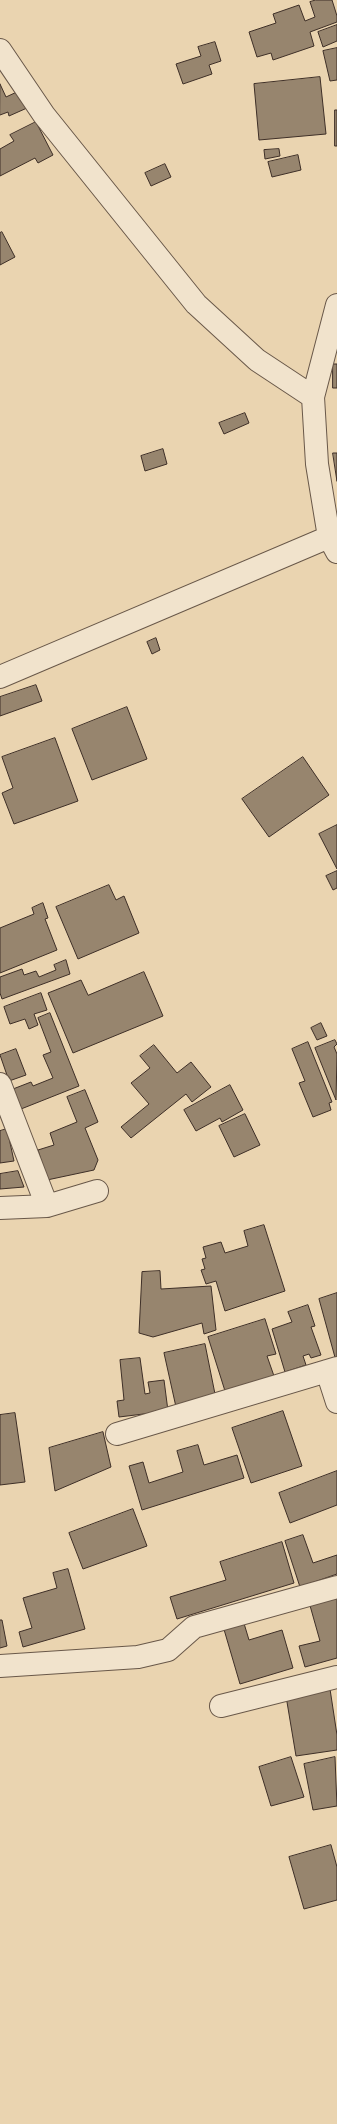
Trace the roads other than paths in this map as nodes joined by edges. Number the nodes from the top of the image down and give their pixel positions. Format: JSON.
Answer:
{"nodes":[{"id":1,"x":0,"y":50,"type":"edge"},
{"id":2,"x":337,"y":305,"type":"edge"},
{"id":3,"x":314,"y":397,"type":"junction"},
{"id":4,"x":333,"y":544,"type":"edge"},
{"id":5,"x":0,"y":677,"type":"edge"},
{"id":6,"x":0,"y":1084,"type":"edge"},
{"id":7,"x":97,"y":1191,"type":"dead end"},
{"id":8,"x":47,"y":1206,"type":"junction"},
{"id":9,"x":0,"y":1208,"type":"edge"},
{"id":10,"x":332,"y":1369,"type":"edge"},
{"id":11,"x":337,"y":1402,"type":"edge"},
{"id":12,"x":117,"y":1434,"type":"dead end"},
{"id":13,"x":337,"y":1587,"type":"edge"},
{"id":14,"x":0,"y":1666,"type":"edge"},
{"id":15,"x":337,"y":1677,"type":"edge"},
{"id":16,"x":221,"y":1706,"type":"dead end"}],
"edges":[{"from":1,"to":3,"type":"street"},
{"from":2,"to":3,"type":"street"},
{"from":3,"to":4,"type":"street"},
{"from":4,"to":5,"type":"street"},
{"from":6,"to":8,"type":"street"},
{"from":7,"to":8,"type":"street"},
{"from":8,"to":9,"type":"street"},
{"from":10,"to":11,"type":"street"},
{"from":10,"to":12,"type":"street"},
{"from":13,"to":14,"type":"street"},
{"from":15,"to":16,"type":"street"}]}
